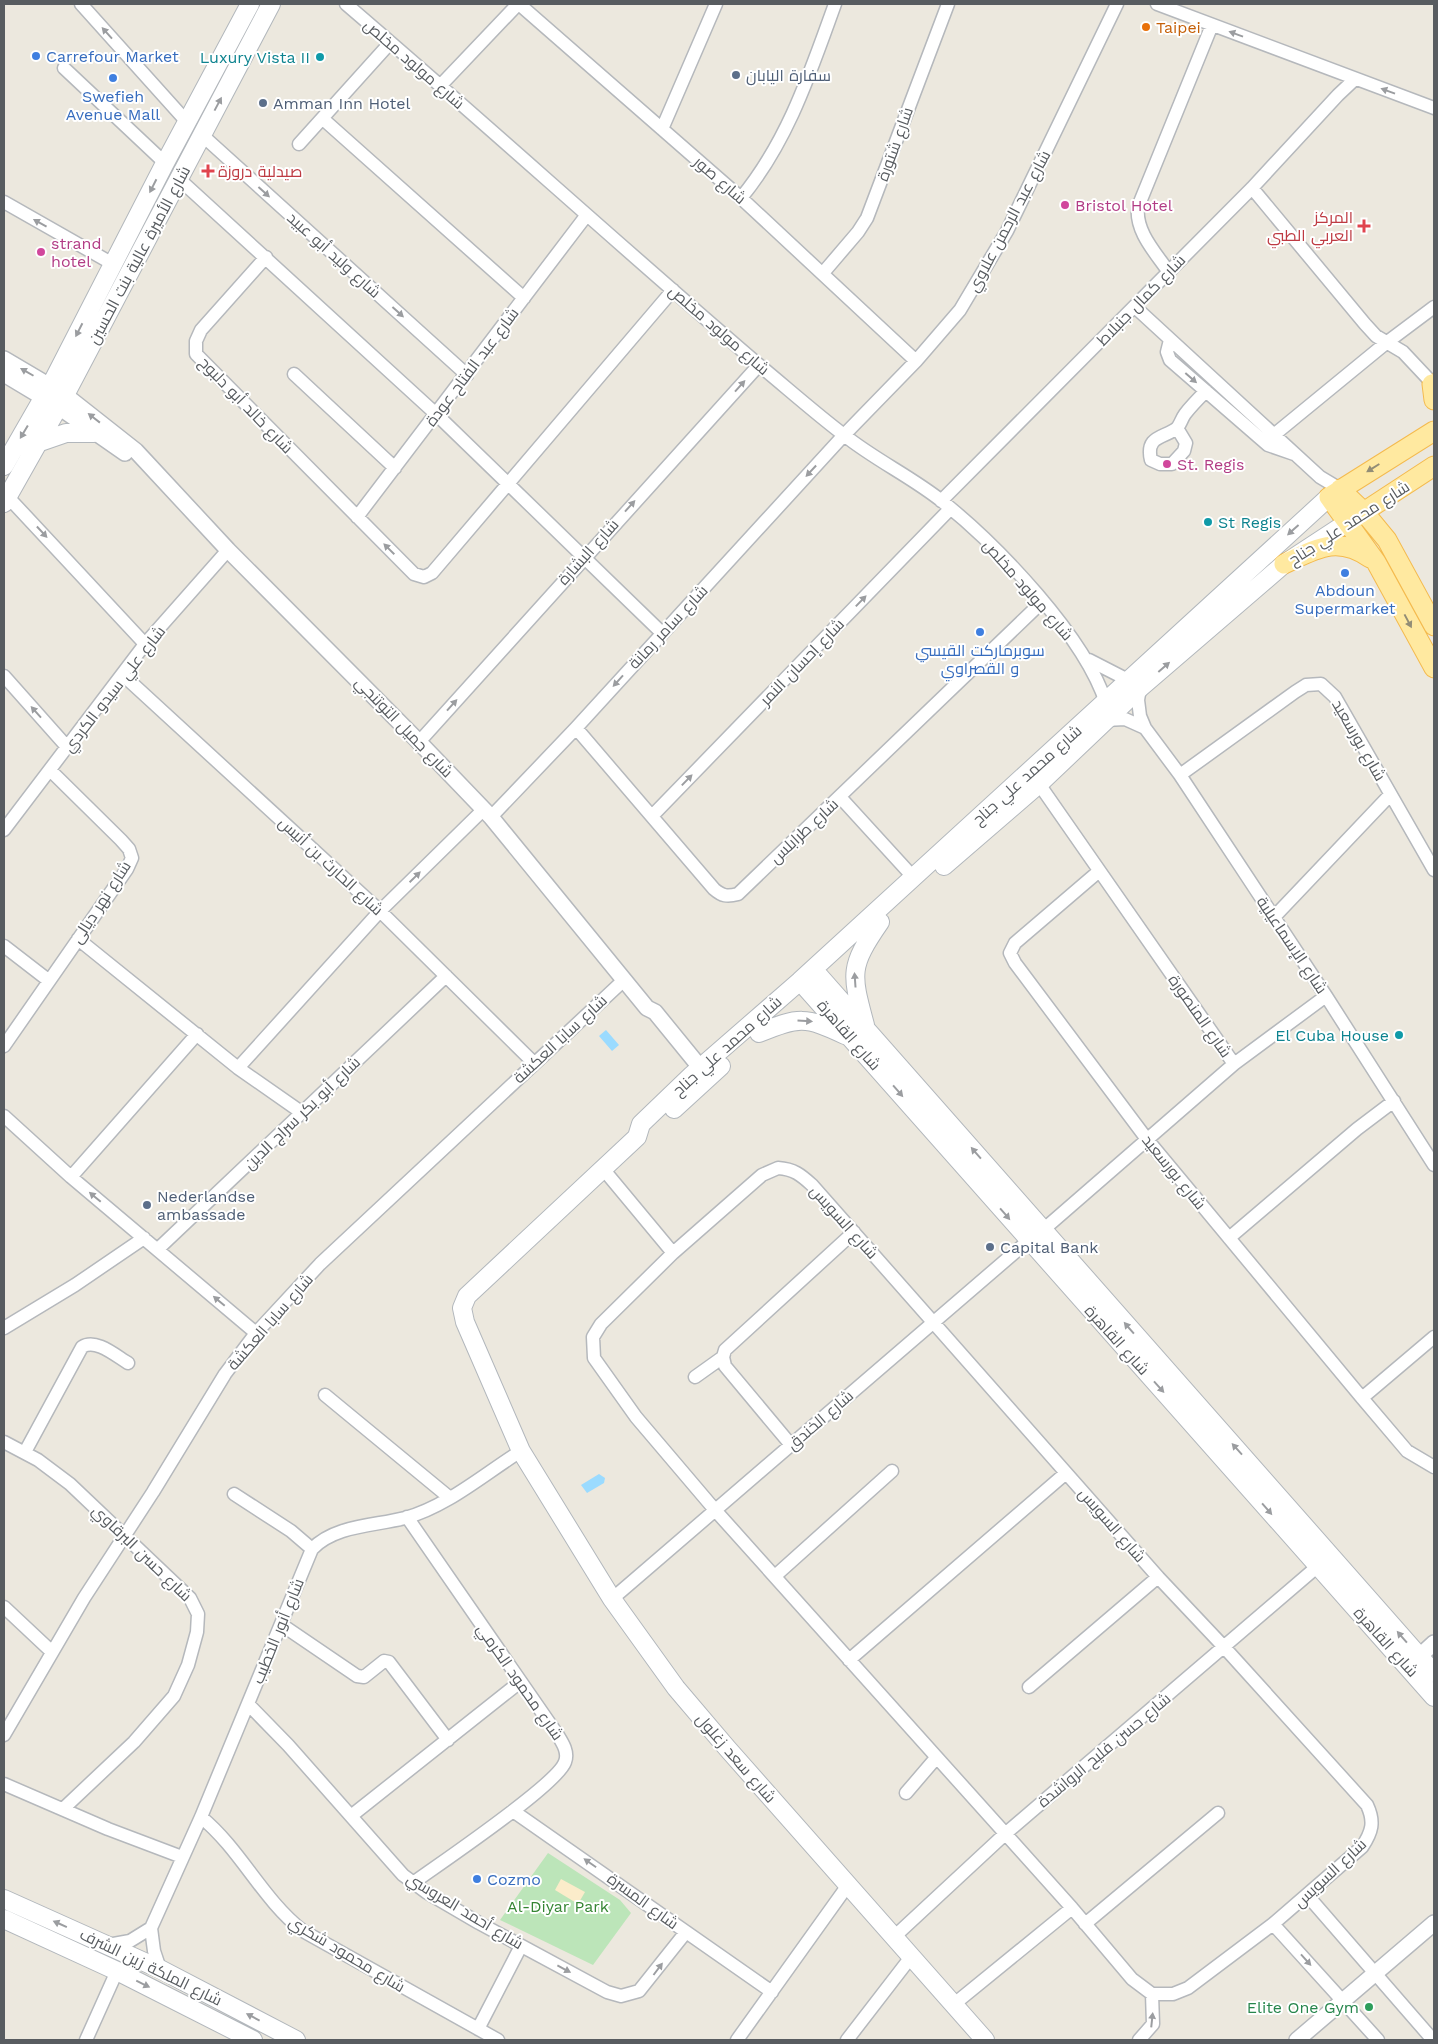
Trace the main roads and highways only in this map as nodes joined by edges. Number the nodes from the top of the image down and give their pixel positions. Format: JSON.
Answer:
{"nodes":[{"id":1,"x":250,"y":4,"type":"edge"},
{"id":2,"x":271,"y":4,"type":"edge"},
{"id":3,"x":55,"y":396,"type":"junction"},
{"id":4,"x":1434,"y":431,"type":"edge"},
{"id":5,"x":94,"y":432,"type":"road end"},
{"id":6,"x":40,"y":442,"type":"junction"},
{"id":7,"x":4,"y":466,"type":"edge"},
{"id":8,"x":1434,"y":466,"type":"edge"},
{"id":9,"x":1410,"y":483,"type":"junction"},
{"id":10,"x":1335,"y":493,"type":"junction"},
{"id":11,"x":6,"y":500,"type":"edge"},
{"id":12,"x":1364,"y":512,"type":"junction"},
{"id":13,"x":1348,"y":522,"type":"junction"},
{"id":14,"x":1389,"y":545,"type":"junction"},
{"id":15,"x":1376,"y":562,"type":"junction"},
{"id":16,"x":1284,"y":564,"type":"junction"},
{"id":17,"x":1434,"y":626,"type":"edge"},
{"id":18,"x":1434,"y":668,"type":"edge"},
{"id":19,"x":1134,"y":684,"type":"junction"},
{"id":20,"x":1106,"y":712,"type":"junction"},
{"id":21,"x":880,"y":922,"type":"junction"},
{"id":22,"x":810,"y":979,"type":"junction"},
{"id":23,"x":866,"y":1027,"type":"junction"},
{"id":24,"x":759,"y":1033,"type":"junction"},
{"id":25,"x":853,"y":1039,"type":"junction"},
{"id":26,"x":700,"y":1076,"type":"junction"},
{"id":27,"x":521,"y":1451,"type":"joint"},
{"id":28,"x":1413,"y":1661,"type":"junction"},
{"id":29,"x":1434,"y":1673,"type":"edge"},
{"id":30,"x":1434,"y":1697,"type":"edge"},
{"id":31,"x":4,"y":1899,"type":"edge"},
{"id":32,"x":4,"y":1919,"type":"edge"},
{"id":33,"x":242,"y":2038,"type":"edge"},
{"id":34,"x":296,"y":2040,"type":"edge"},
{"id":35,"x":984,"y":2040,"type":"edge"}],
"edges":[{"from":1,"to":3,"type":"main road","name":"شارع الأميرة عالية بنت الحسين","one_way":true},
{"from":3,"to":2,"type":"main road","name":"شارع الأميرة عالية بنت الحسين","one_way":true},
{"from":3,"to":6,"type":"main road","name":"شارع الأميرة عالية بنت الحسين"},
{"from":3,"to":7,"type":"main road","name":"شارع الأميرة عالية بنت الحسين","one_way":true},
{"from":4,"to":10,"type":"main road","name":"شارع محمد علي جناح","one_way":true},
{"from":5,"to":6,"type":"main road"},
{"from":6,"to":11,"type":"main road","name":"شارع الأميرة عالية بنت الحسين"},
{"from":8,"to":9,"type":"main road","name":"شارع محمد علي جناح"},
{"from":9,"to":12,"type":"main road","name":"شارع محمد علي جناح"},
{"from":9,"to":14,"type":"main road"},
{"from":10,"to":12,"type":"main road"},
{"from":10,"to":13,"type":"main road"},
{"from":10,"to":19,"type":"main road","name":"شارع محمد علي جناح","one_way":true},
{"from":12,"to":13,"type":"main road","name":"شارع محمد علي جناح"},
{"from":12,"to":14,"type":"main road"},
{"from":13,"to":15,"type":"main road"},
{"from":13,"to":16,"type":"main road","name":"شارع محمد علي جناح"},
{"from":14,"to":17,"type":"main road"},
{"from":15,"to":16,"type":"main road"},
{"from":15,"to":18,"type":"main road","one_way":true},
{"from":19,"to":16,"type":"main road","name":"شارع محمد علي جناح","one_way":true},
{"from":19,"to":20,"type":"main road","name":"شارع محمد علي جناح"},
{"from":20,"to":21,"type":"main road","name":"شارع محمد علي جناح"},
{"from":20,"to":22,"type":"main road","name":"شارع محمد علي جناح"},
{"from":21,"to":22,"type":"main road","name":"شارع محمد علي جناح"},
{"from":23,"to":21,"type":"main road","one_way":true},
{"from":22,"to":23,"type":"main road","name":"شارع القاهرة"},
{"from":22,"to":24,"type":"main road","name":"شارع محمد علي جناح"},
{"from":22,"to":25,"type":"main road","name":"شارع القاهرة"},
{"from":22,"to":26,"type":"main road","name":"شارع محمد علي جناح"},
{"from":28,"to":23,"type":"main road","name":"شارع القاهرة","one_way":true},
{"from":24,"to":25,"type":"main road","one_way":true},
{"from":24,"to":26,"type":"main road","name":"شارع محمد علي جناح"},
{"from":25,"to":28,"type":"main road","name":"شارع القاهرة","one_way":true},
{"from":26,"to":27,"type":"main road","name":"شارع محمد علي جناح"},
{"from":27,"to":35,"type":"main road","name":"شارع سعد زغلول"},
{"from":28,"to":29,"type":"main road","name":"شارع القاهرة"},
{"from":28,"to":30,"type":"main road","name":"شارع القاهرة"},
{"from":34,"to":31,"type":"main road","name":"شارع الملكة زين الشرف","one_way":true},
{"from":32,"to":33,"type":"main road","name":"شارع الملكة زين الشرف","one_way":true}]}
